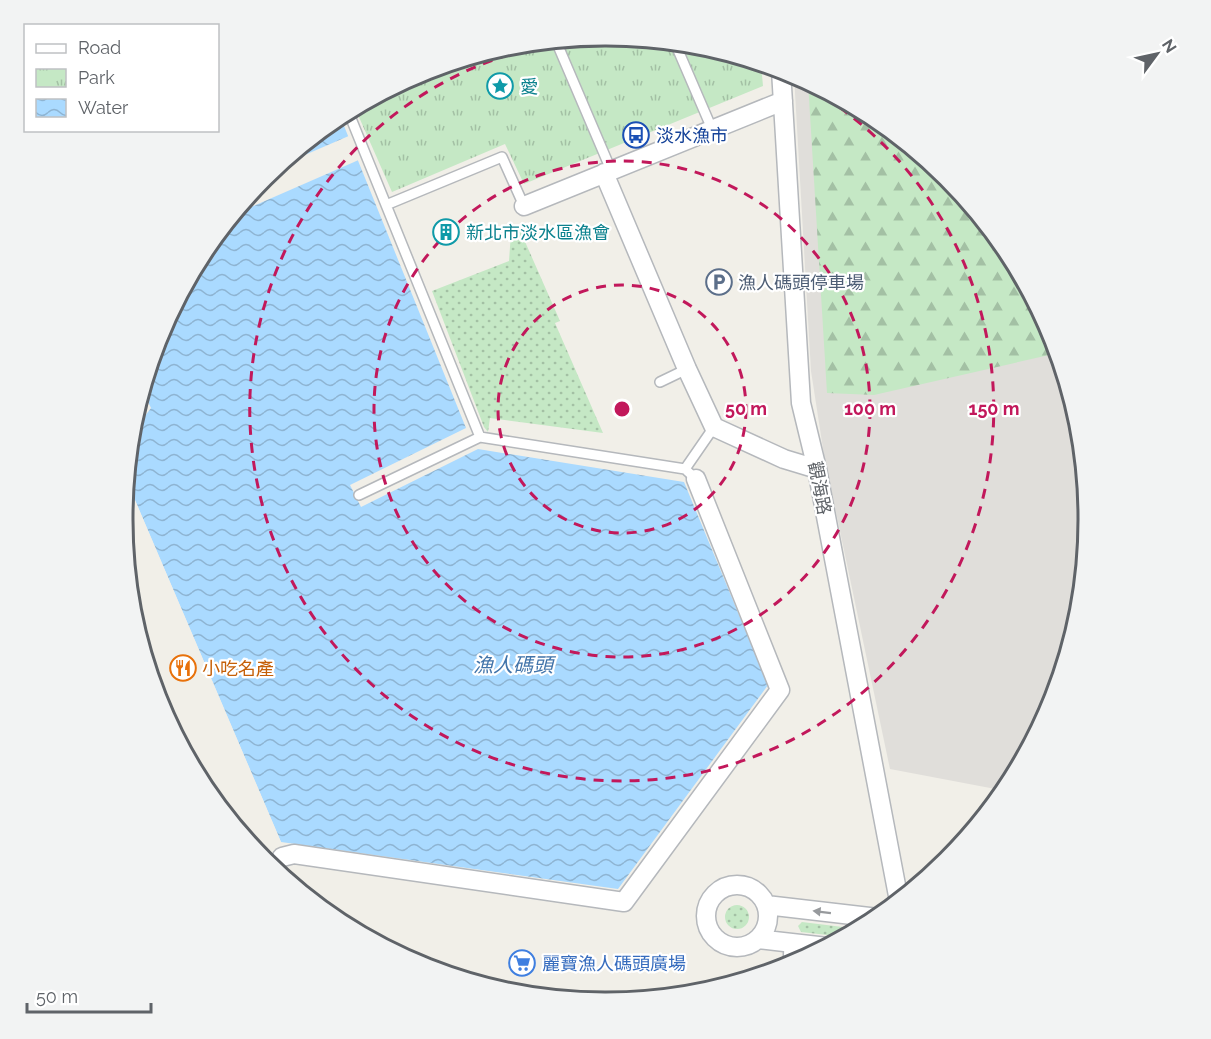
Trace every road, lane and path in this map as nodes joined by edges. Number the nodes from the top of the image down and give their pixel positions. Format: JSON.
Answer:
{"nodes":[{"id":1,"x":559,"y":50,"type":"edge"},
{"id":2,"x":679,"y":53,"type":"edge"},
{"id":3,"x":782,"y":81,"type":"edge"},
{"id":4,"x":783,"y":101,"type":"junction"},
{"id":5,"x":352,"y":121,"type":"edge"},
{"id":6,"x":712,"y":129,"type":"junction"},
{"id":7,"x":607,"y":172,"type":"junction"},
{"id":8,"x":386,"y":205,"type":"junction"},
{"id":9,"x":524,"y":206,"type":"joint"},
{"id":10,"x":687,"y":369,"type":"junction"},
{"id":11,"x":660,"y":382,"type":"dead end"},
{"id":12,"x":714,"y":427,"type":"junction"},
{"id":13,"x":480,"y":437,"type":"junction"},
{"id":14,"x":817,"y":469,"type":"junction"},
{"id":15,"x":690,"y":474,"type":"junction"},
{"id":16,"x":359,"y":495,"type":"dead end"},
{"id":17,"x":282,"y":857,"type":"dead end"},
{"id":18,"x":897,"y":892,"type":"edge"},
{"id":19,"x":766,"y":905,"type":"junction"},
{"id":20,"x":863,"y":916,"type":"edge"},
{"id":21,"x":758,"y":939,"type":"junction"},
{"id":22,"x":789,"y":943,"type":"junction"},
{"id":23,"x":812,"y":945,"type":"edge"},
{"id":24,"x":788,"y":955,"type":"edge"}],
"edges":[{"from":1,"to":7,"type":"lane"},
{"from":2,"to":6,"type":"lane"},
{"from":3,"to":4,"type":"street","name":"觀海路"},
{"from":4,"to":6,"type":"street"},
{"from":4,"to":14,"type":"street","name":"觀海路"},
{"from":5,"to":8,"type":"lane"},
{"from":6,"to":7,"type":"street"},
{"from":7,"to":9,"type":"street"},
{"from":7,"to":10,"type":"street"},
{"from":8,"to":9,"type":"lane"},
{"from":8,"to":13,"type":"lane"},
{"from":10,"to":11,"type":"lane"},
{"from":10,"to":12,"type":"street"},
{"from":12,"to":14,"type":"street"},
{"from":12,"to":15,"type":"lane"},
{"from":13,"to":15,"type":"lane"},
{"from":13,"to":16,"type":"lane"},
{"from":14,"to":18,"type":"street","name":"觀海路"},
{"from":15,"to":17,"type":"street"},
{"from":20,"to":19,"type":"street","one_way":true},
{"from":19,"to":21,"type":"street"},
{"from":19,"to":21,"type":"street"},
{"from":21,"to":22,"type":"street"},
{"from":22,"to":23,"type":"street"},
{"from":22,"to":24,"type":"lane"}]}
